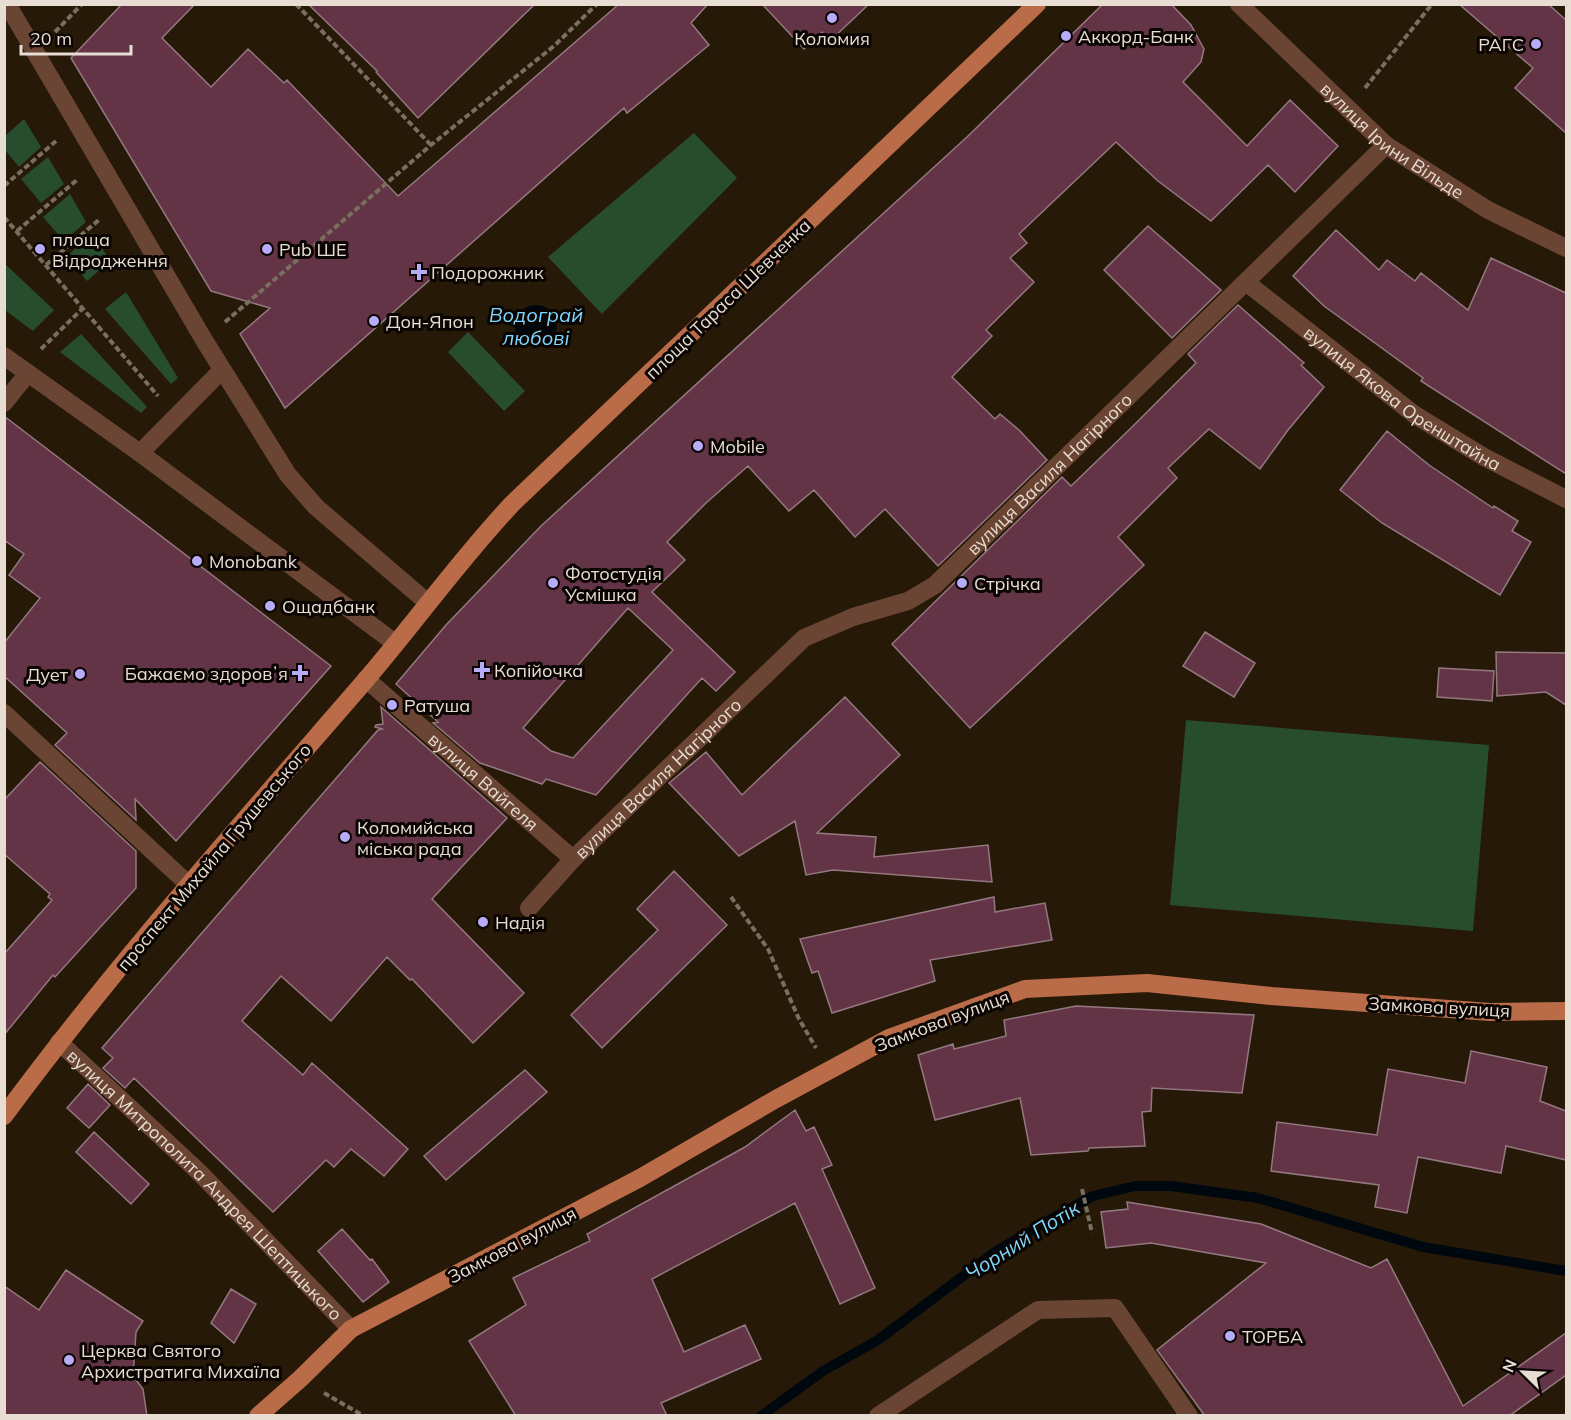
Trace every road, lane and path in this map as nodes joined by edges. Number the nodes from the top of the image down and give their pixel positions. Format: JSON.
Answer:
{"nodes":[{"id":1,"x":7,"y":4,"type":"edge"},
{"id":2,"x":82,"y":4,"type":"edge"},
{"id":3,"x":296,"y":4,"type":"edge"},
{"id":4,"x":597,"y":4,"type":"edge"},
{"id":5,"x":1037,"y":4,"type":"edge"},
{"id":6,"x":1239,"y":4,"type":"edge"},
{"id":7,"x":1432,"y":4,"type":"edge"},
{"id":8,"x":35,"y":52,"type":"junction"},
{"id":9,"x":1383,"y":66,"type":"dead end"},
{"id":10,"x":77,"y":123,"type":"junction"},
{"id":11,"x":431,"y":145,"type":"junction"},
{"id":12,"x":1386,"y":145,"type":"junction"},
{"id":13,"x":100,"y":161,"type":"junction"},
{"id":14,"x":4,"y":186,"type":"edge"},
{"id":15,"x":123,"y":201,"type":"junction"},
{"id":16,"x":4,"y":217,"type":"edge"},
{"id":17,"x":17,"y":231,"type":"junction"},
{"id":18,"x":1566,"y":248,"type":"edge"},
{"id":19,"x":46,"y":265,"type":"junction"},
{"id":20,"x":1247,"y":283,"type":"junction"},
{"id":21,"x":83,"y":308,"type":"junction"},
{"id":22,"x":204,"y":340,"type":"junction"},
{"id":23,"x":4,"y":357,"type":"edge"},
{"id":24,"x":24,"y":370,"type":"junction"},
{"id":25,"x":222,"y":370,"type":"junction"},
{"id":26,"x":4,"y":403,"type":"edge"},
{"id":27,"x":176,"y":417,"type":"junction"},
{"id":28,"x":140,"y":453,"type":"junction"},
{"id":29,"x":1566,"y":499,"type":"edge"},
{"id":30,"x":428,"y":603,"type":"junction"},
{"id":31,"x":395,"y":643,"type":"junction"},
{"id":32,"x":366,"y":679,"type":"junction"},
{"id":33,"x":4,"y":713,"type":"edge"},
{"id":34,"x":573,"y":859,"type":"junction"},
{"id":35,"x":188,"y":884,"type":"junction"},
{"id":36,"x":731,"y":897,"type":"dead end"},
{"id":37,"x":529,"y":908,"type":"dead end"},
{"id":38,"x":1566,"y":1011,"type":"edge"},
{"id":39,"x":811,"y":1041,"type":"dead end"},
{"id":40,"x":59,"y":1042,"type":"junction"},
{"id":41,"x":4,"y":1116,"type":"edge"},
{"id":42,"x":1082,"y":1189,"type":"dead end"},
{"id":43,"x":1092,"y":1233,"type":"dead end"},
{"id":44,"x":351,"y":1329,"type":"junction"},
{"id":45,"x":300,"y":1379,"type":"junction"},
{"id":46,"x":258,"y":1416,"type":"edge"},
{"id":47,"x":364,"y":1416,"type":"edge"},
{"id":48,"x":878,"y":1416,"type":"edge"},
{"id":49,"x":1189,"y":1416,"type":"edge"}],
"edges":[{"from":1,"to":8,"type":"street"},
{"from":2,"to":8,"type":"path"},
{"from":3,"to":11,"type":"path"},
{"from":4,"to":11,"type":"path"},
{"from":5,"to":30,"type":"main road","name":"площа Тараса Шевченка"},
{"from":6,"to":12,"type":"street","name":"вулиця Ірини Вільде"},
{"from":7,"to":9,"type":"path"},
{"from":8,"to":10,"type":"street"},
{"from":10,"to":13,"type":"street"},
{"from":10,"to":14,"type":"path"},
{"from":11,"to":22,"type":"path"},
{"from":12,"to":18,"type":"street","name":"вулиця Ірини Вільде"},
{"from":12,"to":20,"type":"street","name":"вулиця Василя Нагірного"},
{"from":13,"to":15,"type":"street"},
{"from":13,"to":17,"type":"path"},
{"from":15,"to":19,"type":"path"},
{"from":15,"to":22,"type":"street"},
{"from":16,"to":17,"type":"path"},
{"from":17,"to":19,"type":"path"},
{"from":19,"to":21,"type":"path"},
{"from":20,"to":29,"type":"street","name":"вулиця Якова Оренштайна"},
{"from":20,"to":34,"type":"street","name":"вулиця Василя Нагірного"},
{"from":21,"to":24,"type":"path"},
{"from":21,"to":27,"type":"path"},
{"from":22,"to":25,"type":"street"},
{"from":23,"to":24,"type":"street"},
{"from":24,"to":26,"type":"street"},
{"from":24,"to":28,"type":"street"},
{"from":25,"to":27,"type":"street"},
{"from":25,"to":30,"type":"street"},
{"from":27,"to":28,"type":"street"},
{"from":28,"to":31,"type":"street"},
{"from":30,"to":31,"type":"main road","name":"проспект Михайла Грушевського"},
{"from":31,"to":32,"type":"main road","name":"проспект Михайла Грушевського"},
{"from":32,"to":34,"type":"street","name":"вулиця Вайгеля"},
{"from":32,"to":35,"type":"main road","name":"проспект Михайла Грушевського"},
{"from":33,"to":35,"type":"street"},
{"from":34,"to":37,"type":"street","name":"вулиця Василя Нагірного"},
{"from":35,"to":40,"type":"main road","name":"проспект Михайла Грушевського"},
{"from":36,"to":39,"type":"path"},
{"from":38,"to":44,"type":"main road","name":"Замкова вулиця"},
{"from":40,"to":41,"type":"main road","name":"проспект Михайла Грушевського"},
{"from":40,"to":44,"type":"street","name":"вулиця Митрополита Андрея Шептицького"},
{"from":42,"to":43,"type":"path"},
{"from":44,"to":45,"type":"main road","name":"Замкова вулиця"},
{"from":45,"to":46,"type":"main road","name":"Замкова вулиця"},
{"from":45,"to":47,"type":"path"},
{"from":48,"to":49,"type":"street"}]}
